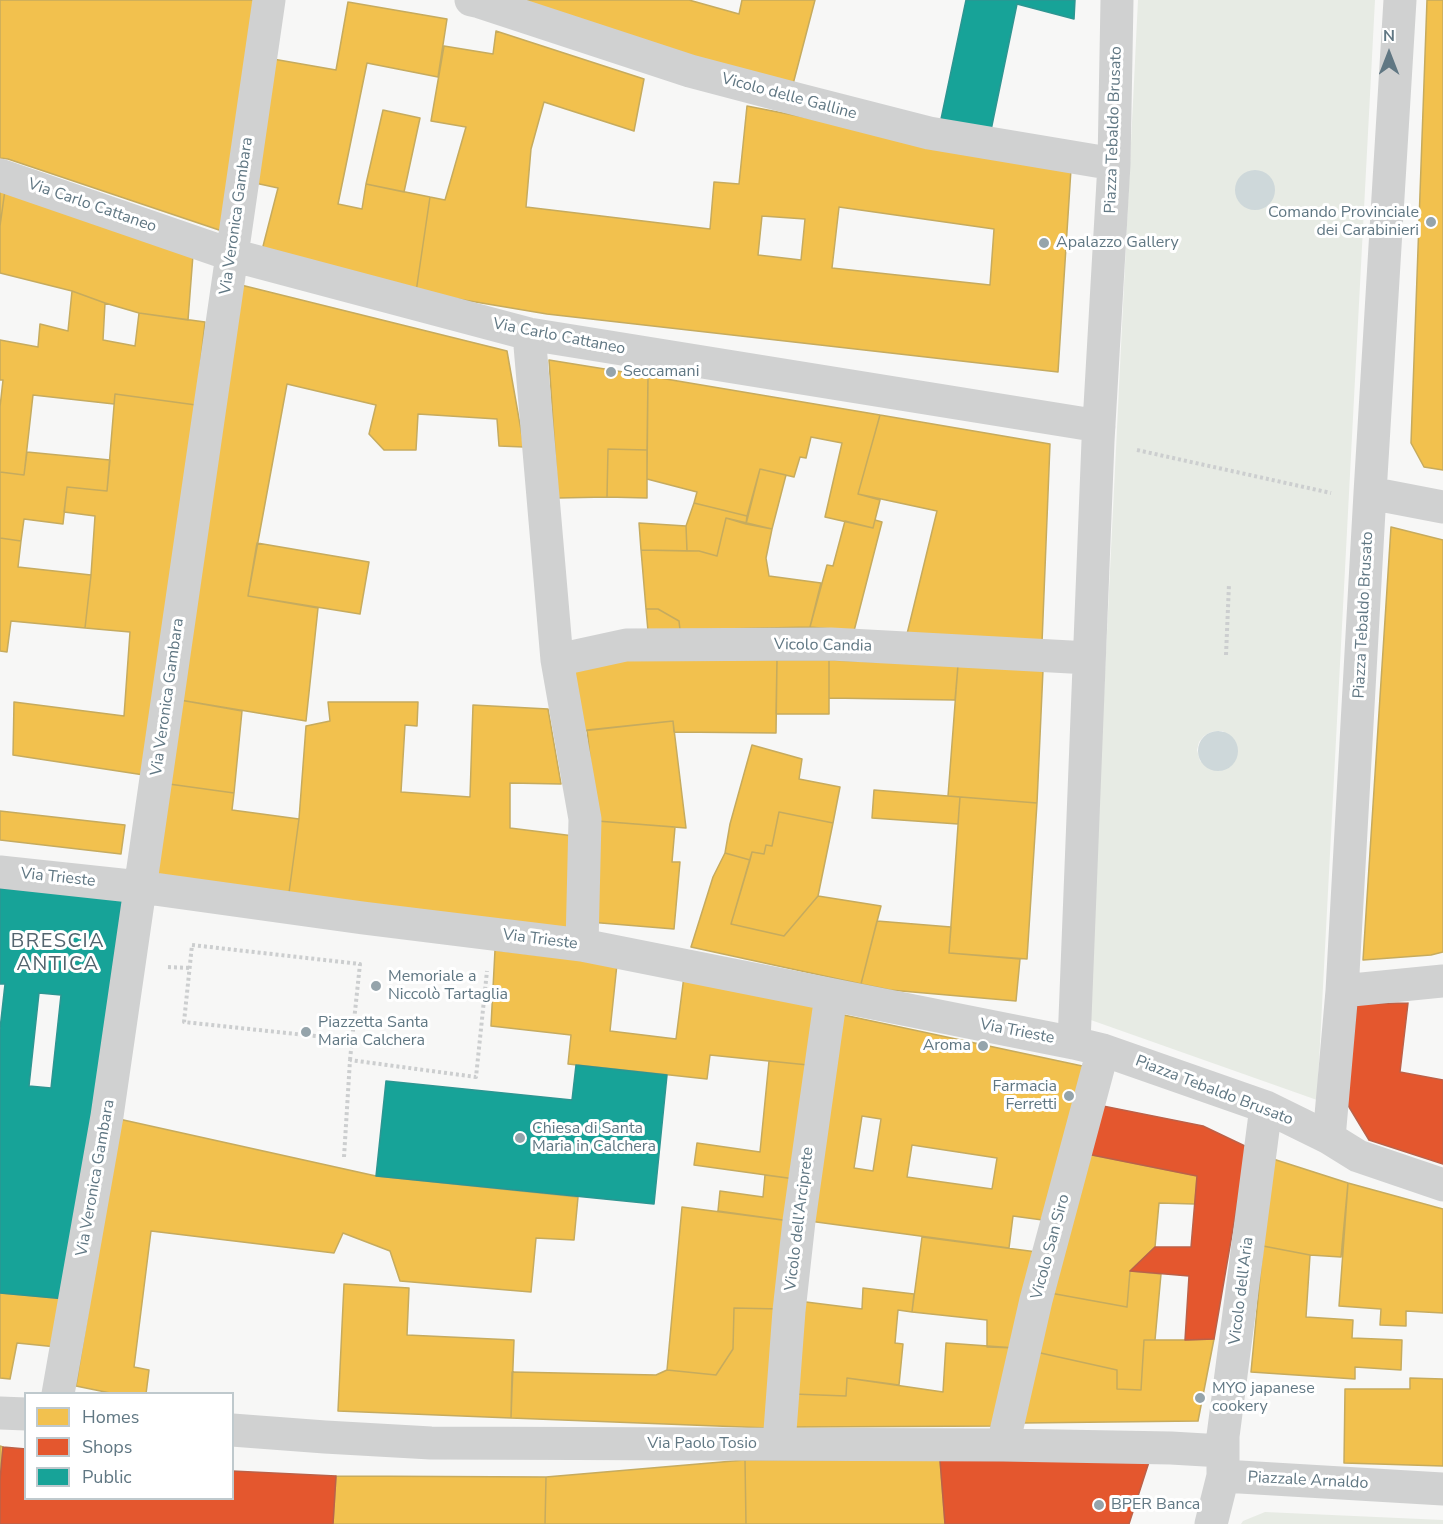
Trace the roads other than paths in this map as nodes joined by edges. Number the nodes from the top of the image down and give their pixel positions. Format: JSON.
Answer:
{"nodes":[{"id":1,"x":269,"y":0,"type":"edge"},
{"id":2,"x":471,"y":0,"type":"edge"},
{"id":3,"x":1117,"y":0,"type":"edge"},
{"id":4,"x":1400,"y":0,"type":"edge"},
{"id":5,"x":1114,"y":164,"type":"junction"},
{"id":6,"x":0,"y":175,"type":"edge"},
{"id":7,"x":232,"y":255,"type":"junction"},
{"id":8,"x":529,"y":334,"type":"junction"},
{"id":9,"x":1099,"y":426,"type":"junction"},
{"id":10,"x":1370,"y":493,"type":"junction"},
{"id":11,"x":1443,"y":507,"type":"edge"},
{"id":12,"x":1089,"y":658,"type":"junction"},
{"id":13,"x":557,"y":660,"type":"junction"},
{"id":14,"x":0,"y":872,"type":"edge"},
{"id":15,"x":140,"y":887,"type":"junction"},
{"id":16,"x":582,"y":945,"type":"junction"},
{"id":17,"x":1443,"y":981,"type":"edge"},
{"id":18,"x":1342,"y":991,"type":"junction"},
{"id":19,"x":831,"y":995,"type":"junction"},
{"id":20,"x":1089,"y":1046,"type":"junction"},
{"id":21,"x":1266,"y":1107,"type":"junction"},
{"id":22,"x":1329,"y":1138,"type":"junction"},
{"id":23,"x":1443,"y":1185,"type":"edge"},
{"id":24,"x":58,"y":1392,"type":"edge"},
{"id":25,"x":0,"y":1413,"type":"edge"},
{"id":26,"x":24,"y":1414,"type":"edge"},
{"id":27,"x":234,"y":1430,"type":"edge"},
{"id":28,"x":779,"y":1444,"type":"junction"},
{"id":29,"x":1003,"y":1445,"type":"junction"},
{"id":30,"x":1171,"y":1448,"type":"joint"},
{"id":31,"x":1222,"y":1463,"type":"junction"},
{"id":32,"x":1443,"y":1489,"type":"edge"},
{"id":33,"x":1211,"y":1524,"type":"edge"}],
"edges":[{"from":1,"to":7,"type":"street","name":"Via Veronica Gambara"},
{"from":2,"to":5,"type":"street","name":"Vicolo delle Galline"},
{"from":3,"to":5,"type":"street","name":"Piazza Tebaldo Brusato"},
{"from":4,"to":10,"type":"street","name":"Piazza Tebaldo Brusato"},
{"from":5,"to":9,"type":"street","name":"Piazza Tebaldo Brusato"},
{"from":6,"to":7,"type":"street","name":"Via Carlo Cattaneo"},
{"from":7,"to":8,"type":"street","name":"Via Carlo Cattaneo"},
{"from":7,"to":15,"type":"street","name":"Via Veronica Gambara"},
{"from":8,"to":9,"type":"street","name":"Via Carlo Cattaneo"},
{"from":8,"to":13,"type":"street"},
{"from":9,"to":12,"type":"street","name":"Piazza Tebaldo Brusato"},
{"from":10,"to":11,"type":"street"},
{"from":10,"to":18,"type":"street","name":"Piazza Tebaldo Brusato"},
{"from":12,"to":13,"type":"street","name":"Vicolo Candia"},
{"from":12,"to":20,"type":"street","name":"Piazza Tebaldo Brusato"},
{"from":13,"to":16,"type":"street"},
{"from":14,"to":15,"type":"street","name":"Via Trieste"},
{"from":15,"to":16,"type":"street","name":"Via Trieste"},
{"from":15,"to":24,"type":"street","name":"Via Veronica Gambara"},
{"from":16,"to":19,"type":"street","name":"Via Trieste"},
{"from":17,"to":18,"type":"street"},
{"from":18,"to":22,"type":"street","name":"Piazza Tebaldo Brusato"},
{"from":19,"to":20,"type":"street","name":"Via Trieste"},
{"from":19,"to":28,"type":"street","name":"Vicolo dell'Arciprete"},
{"from":20,"to":21,"type":"street","name":"Piazza Tebaldo Brusato"},
{"from":20,"to":29,"type":"street","name":"Vicolo San Siro"},
{"from":21,"to":22,"type":"street","name":"Piazza Tebaldo Brusato"},
{"from":21,"to":31,"type":"street","name":"Vicolo dell'Aria"},
{"from":22,"to":23,"type":"street"},
{"from":25,"to":26,"type":"street"},
{"from":27,"to":28,"type":"street","name":"Via Paolo Tosio"},
{"from":28,"to":29,"type":"street","name":"Via Paolo Tosio"},
{"from":29,"to":30,"type":"street","name":"Via Paolo Tosio"},
{"from":30,"to":31,"type":"street","name":"Piazzale Arnaldo"},
{"from":31,"to":32,"type":"street","name":"Piazzale Arnaldo"},
{"from":31,"to":33,"type":"street"}]}
